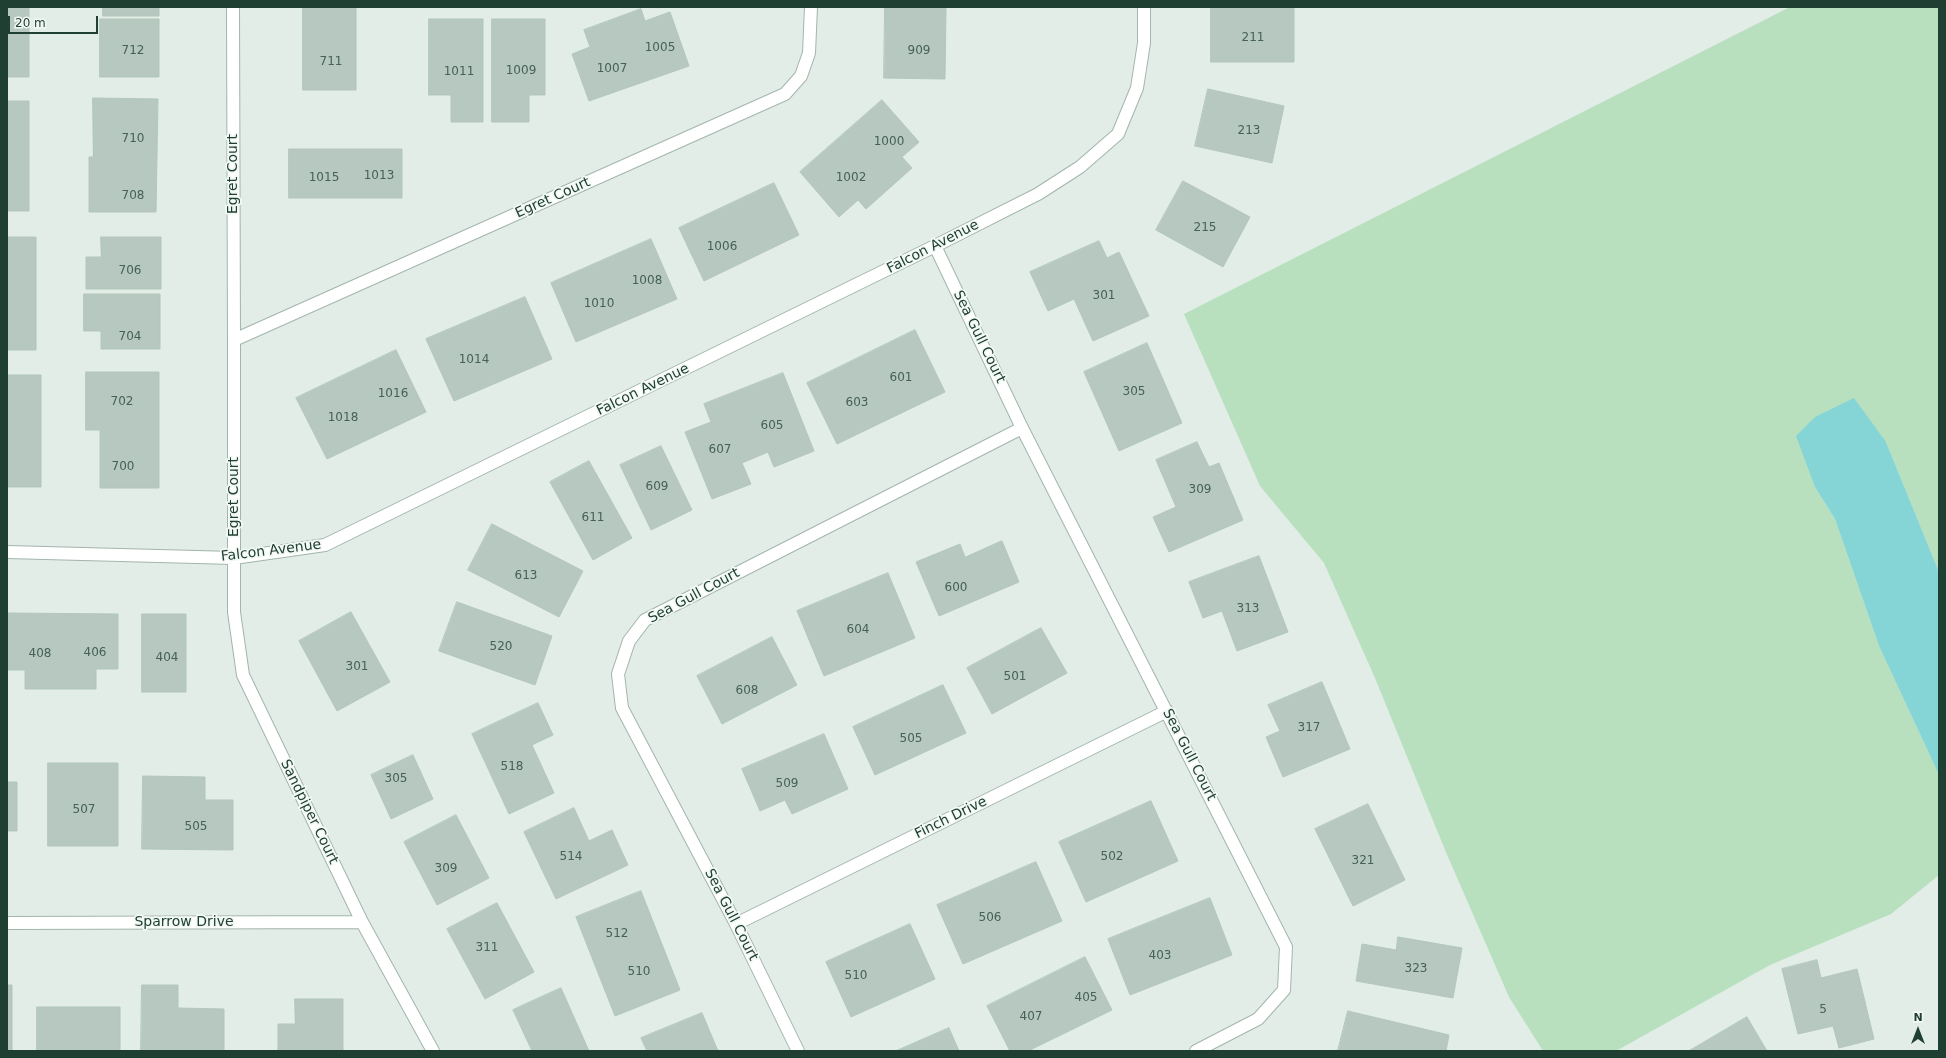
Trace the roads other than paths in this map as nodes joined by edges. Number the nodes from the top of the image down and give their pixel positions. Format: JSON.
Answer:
{"nodes":[{"id":1,"x":233,"y":7,"type":"edge"},
{"id":2,"x":811,"y":7,"type":"edge"},
{"id":3,"x":1144,"y":7,"type":"edge"},
{"id":4,"x":935,"y":246,"type":"junction"},
{"id":5,"x":234,"y":340,"type":"junction"},
{"id":6,"x":1022,"y":428,"type":"junction"},
{"id":7,"x":7,"y":552,"type":"edge"},
{"id":8,"x":234,"y":558,"type":"junction"},
{"id":9,"x":1167,"y":711,"type":"junction"},
{"id":10,"x":362,"y":922,"type":"junction"},
{"id":11,"x":7,"y":923,"type":"edge"},
{"id":12,"x":736,"y":924,"type":"junction"},
{"id":13,"x":433,"y":1051,"type":"edge"},
{"id":14,"x":798,"y":1051,"type":"edge"},
{"id":15,"x":1196,"y":1051,"type":"edge"}],
"edges":[{"from":1,"to":5,"type":"street","name":"Egret Court"},
{"from":2,"to":5,"type":"street","name":"Egret Court"},
{"from":3,"to":4,"type":"street","name":"Falcon Avenue"},
{"from":4,"to":6,"type":"street","name":"Sea Gull Court"},
{"from":4,"to":8,"type":"street","name":"Falcon Avenue"},
{"from":5,"to":8,"type":"street","name":"Egret Court"},
{"from":6,"to":9,"type":"street","name":"Sea Gull Court"},
{"from":6,"to":12,"type":"street","name":"Sea Gull Court"},
{"from":7,"to":8,"type":"street","name":"Falcon Avenue"},
{"from":8,"to":10,"type":"street","name":"Sandpiper Court"},
{"from":9,"to":12,"type":"street","name":"Finch Drive"},
{"from":9,"to":15,"type":"street","name":"Sea Gull Court"},
{"from":10,"to":11,"type":"street","name":"Sparrow Drive"},
{"from":10,"to":13,"type":"street","name":"Sandpiper Court"},
{"from":12,"to":14,"type":"street","name":"Sea Gull Court"}]}
